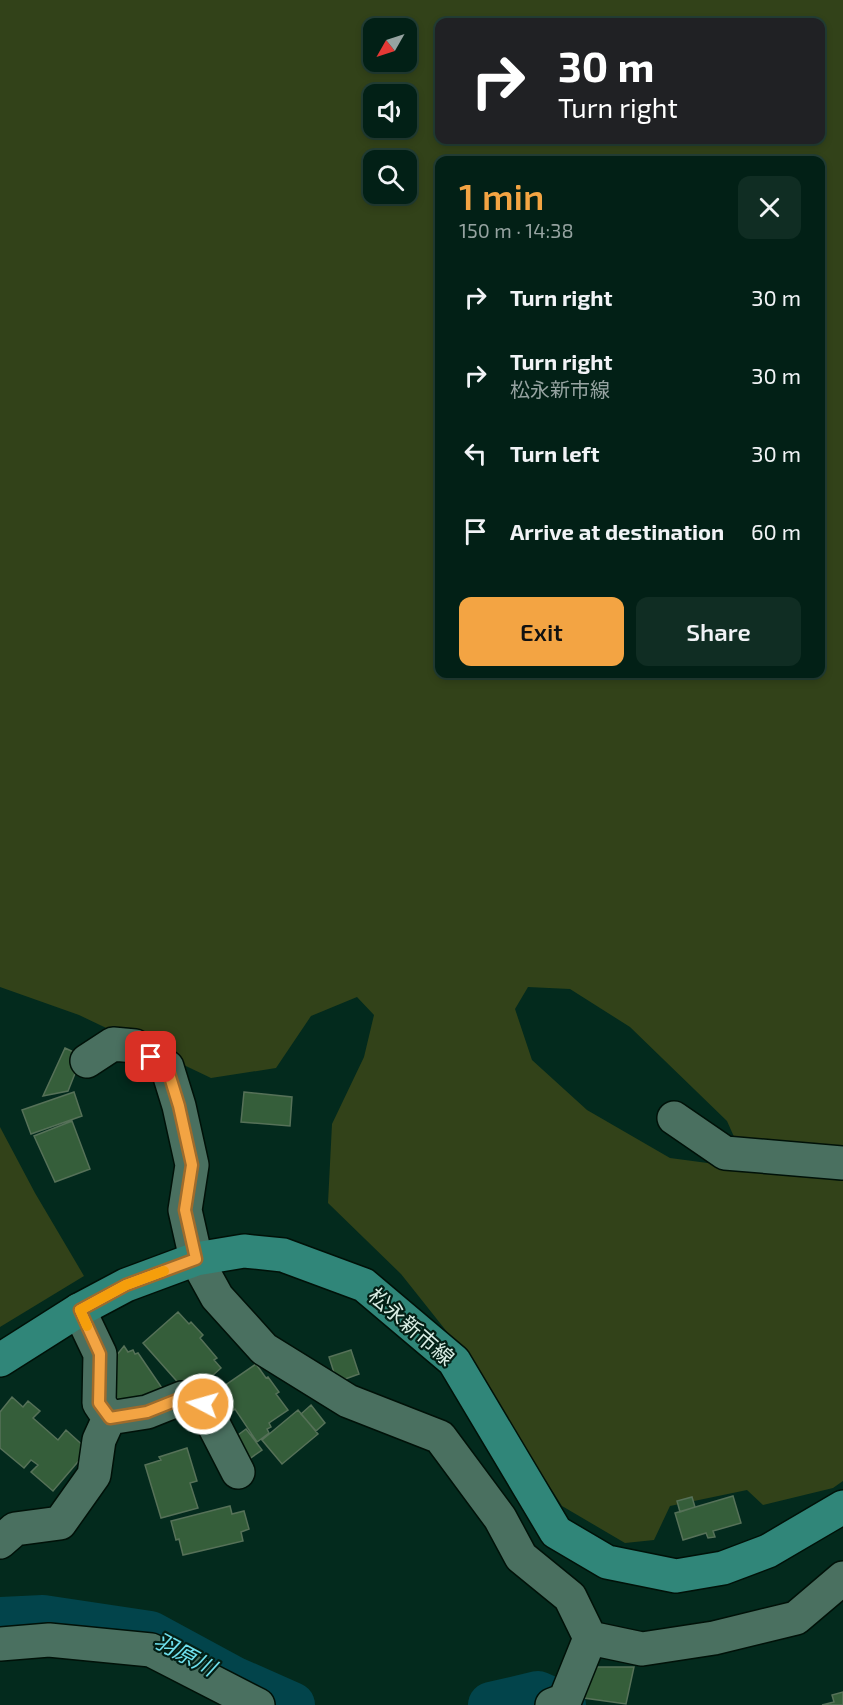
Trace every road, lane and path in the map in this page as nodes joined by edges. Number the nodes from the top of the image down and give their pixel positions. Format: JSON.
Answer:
{"nodes":[{"id":1,"x":87,"y":1061,"type":"dead end"},
{"id":2,"x":674,"y":1118,"type":"dead end"},
{"id":3,"x":843,"y":1163,"type":"edge"},
{"id":4,"x":196,"y":1259,"type":"junction"},
{"id":5,"x":80,"y":1310,"type":"junction"},
{"id":6,"x":0,"y":1360,"type":"edge"},
{"id":7,"x":110,"y":1418,"type":"junction"},
{"id":8,"x":238,"y":1472,"type":"dead end"},
{"id":9,"x":843,"y":1507,"type":"edge"},
{"id":10,"x":0,"y":1542,"type":"edge"},
{"id":11,"x":843,"y":1578,"type":"edge"},
{"id":12,"x":590,"y":1638,"type":"junction"},
{"id":13,"x":0,"y":1644,"type":"edge"},
{"id":14,"x":562,"y":1703,"type":"edge"},
{"id":15,"x":258,"y":1705,"type":"edge"}],
"edges":[{"from":1,"to":4,"type":"street"},
{"from":2,"to":3,"type":"street"},
{"from":4,"to":5,"type":"main road","name":"松永新市線"},
{"from":4,"to":9,"type":"main road","name":"松永新市線"},
{"from":4,"to":12,"type":"street"},
{"from":5,"to":6,"type":"main road","name":"松永新市線"},
{"from":5,"to":7,"type":"street"},
{"from":7,"to":8,"type":"street"},
{"from":7,"to":10,"type":"street"},
{"from":11,"to":12,"type":"street"},
{"from":12,"to":14,"type":"street"},
{"from":13,"to":15,"type":"street"}]}
